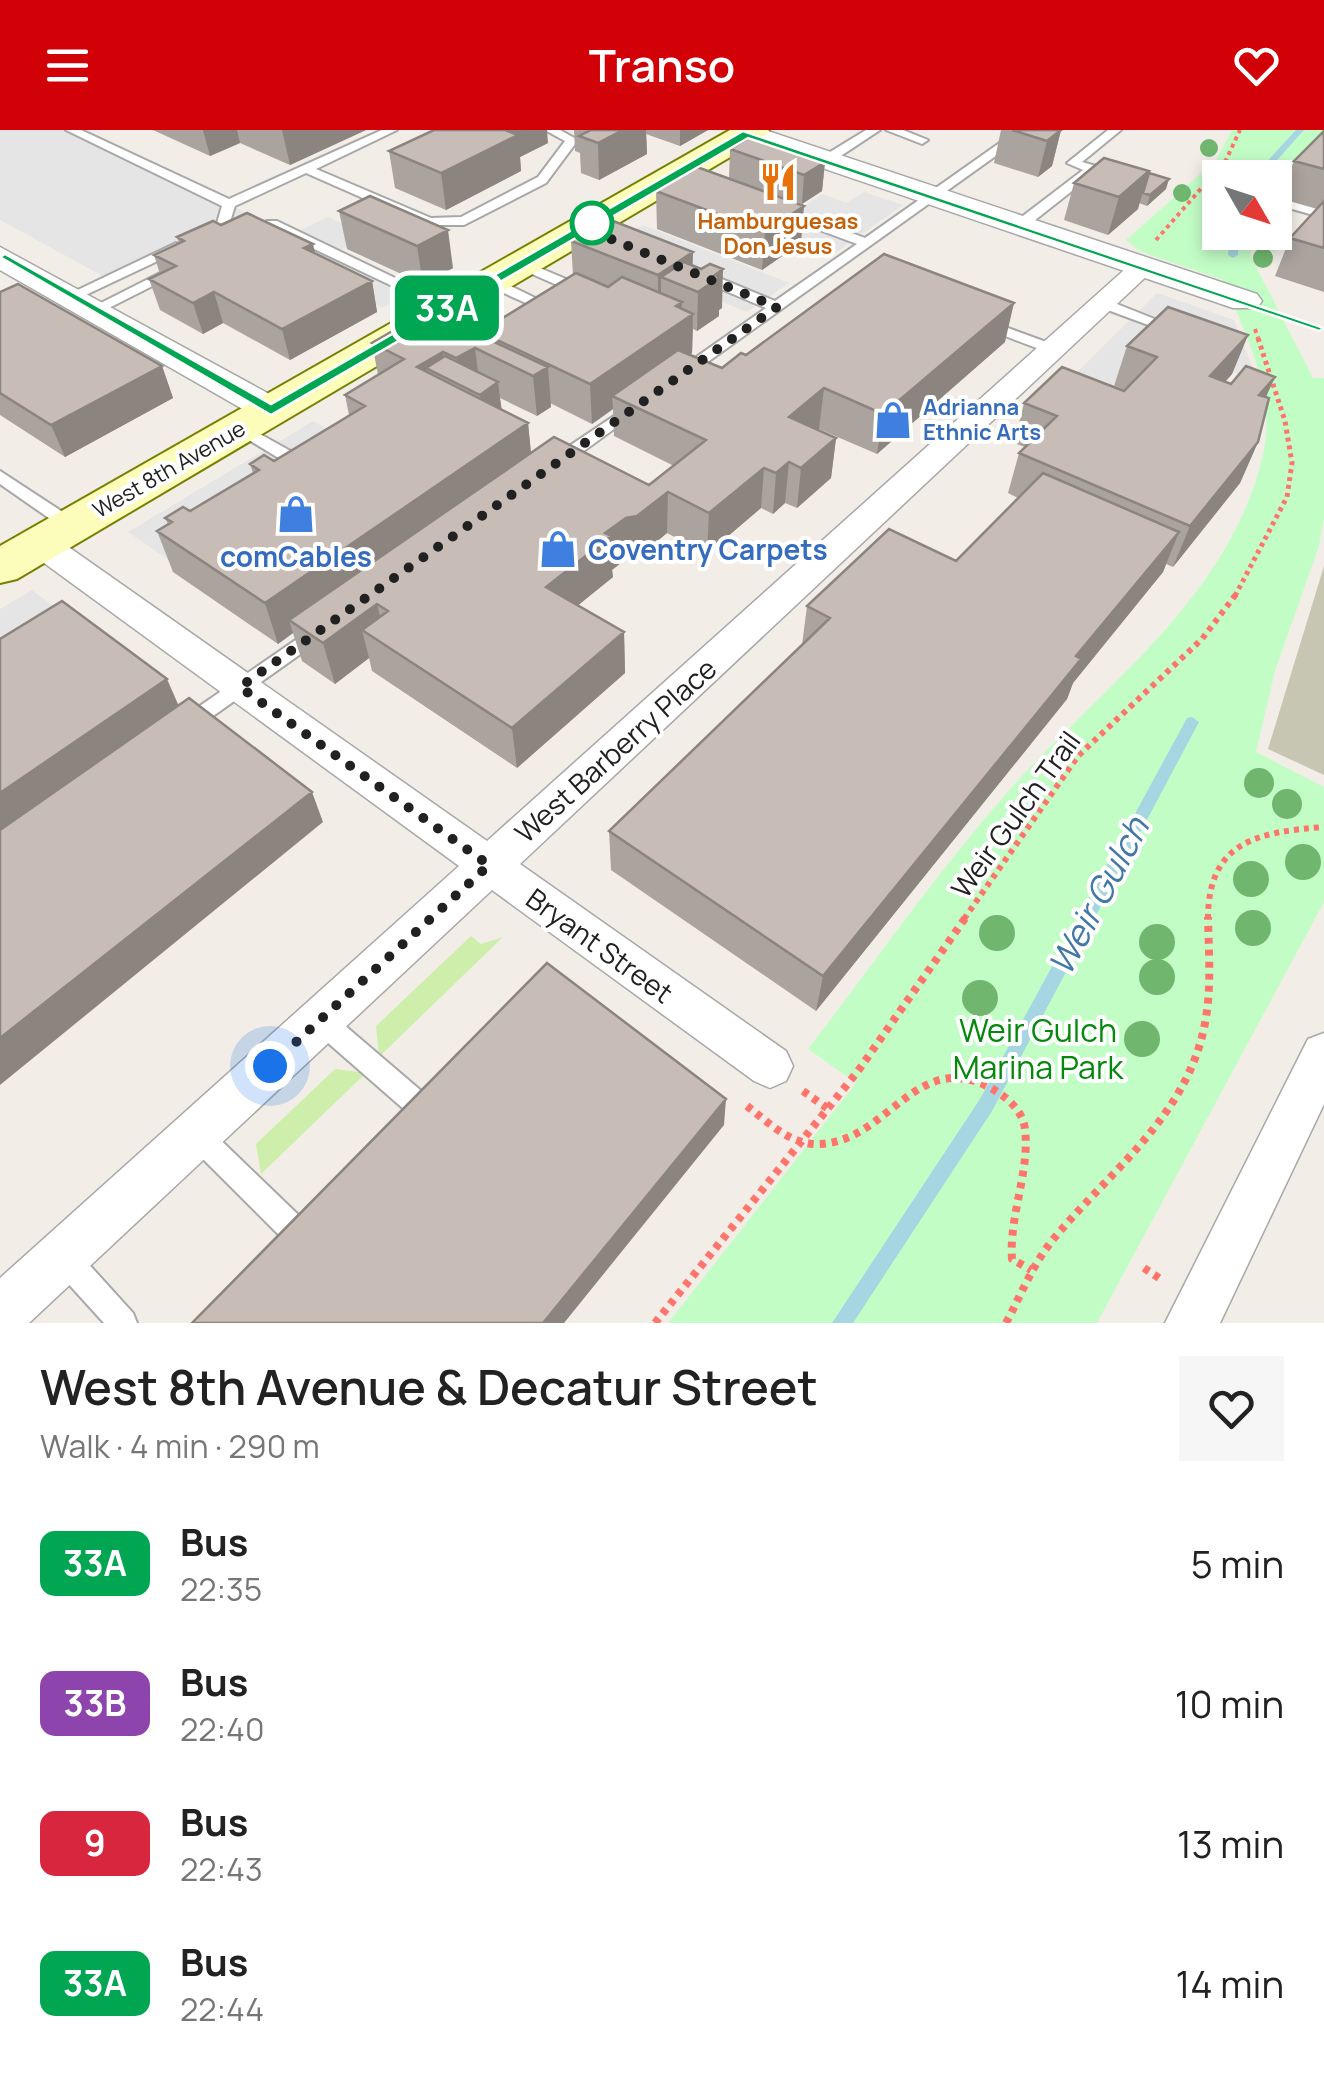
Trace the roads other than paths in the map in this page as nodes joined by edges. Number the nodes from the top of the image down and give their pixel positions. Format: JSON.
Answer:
{"nodes":[{"id":1,"x":72,"y":130,"type":"edge"},
{"id":2,"x":391,"y":130,"type":"edge"},
{"id":3,"x":551,"y":130,"type":"edge"},
{"id":4,"x":874,"y":130,"type":"edge"},
{"id":5,"x":892,"y":130,"type":"edge"},
{"id":6,"x":1026,"y":130,"type":"edge"},
{"id":7,"x":1116,"y":130,"type":"edge"},
{"id":8,"x":750,"y":132,"type":"edge"},
{"id":9,"x":922,"y":140,"type":"dead end"},
{"id":10,"x":803,"y":157,"type":"junction"},
{"id":11,"x":306,"y":169,"type":"junction"},
{"id":12,"x":933,"y":196,"type":"junction"},
{"id":13,"x":229,"y":204,"type":"junction"},
{"id":14,"x":760,"y":204,"type":"edge"},
{"id":15,"x":1292,"y":205,"type":"edge"},
{"id":16,"x":1324,"y":214,"type":"edge"},
{"id":17,"x":1020,"y":226,"type":"junction"},
{"id":18,"x":240,"y":240,"type":"edge"},
{"id":19,"x":867,"y":243,"type":"junction"},
{"id":20,"x":0,"y":257,"type":"edge"},
{"id":21,"x":1145,"y":258,"type":"junction"},
{"id":22,"x":190,"y":264,"type":"edge"},
{"id":23,"x":835,"y":266,"type":"junction"},
{"id":24,"x":686,"y":270,"type":"edge"},
{"id":25,"x":852,"y":272,"type":"edge"},
{"id":26,"x":506,"y":273,"type":"junction"},
{"id":27,"x":64,"y":298,"type":"junction"},
{"id":28,"x":600,"y":298,"type":"edge"},
{"id":29,"x":1245,"y":302,"type":"road end"},
{"id":30,"x":1102,"y":304,"type":"junction"},
{"id":31,"x":448,"y":307,"type":"junction"},
{"id":32,"x":777,"y":307,"type":"junction"},
{"id":33,"x":566,"y":316,"type":"edge"},
{"id":34,"x":973,"y":318,"type":"edge"},
{"id":35,"x":1185,"y":333,"type":"edge"},
{"id":36,"x":700,"y":342,"type":"dead end"},
{"id":37,"x":717,"y":349,"type":"junction"},
{"id":38,"x":1052,"y":349,"type":"junction"},
{"id":39,"x":670,"y":383,"type":"edge"},
{"id":40,"x":654,"y":394,"type":"edge"},
{"id":41,"x":256,"y":419,"type":"junction"},
{"id":42,"x":542,"y":473,"type":"edge"},
{"id":43,"x":320,"y":475,"type":"edge"},
{"id":44,"x":0,"y":476,"type":"edge"},
{"id":45,"x":56,"y":535,"type":"junction"},
{"id":46,"x":0,"y":567,"type":"edge"},
{"id":47,"x":335,"y":620,"type":"edge"},
{"id":48,"x":240,"y":687,"type":"junction"},
{"id":49,"x":162,"y":742,"type":"edge"},
{"id":50,"x":489,"y":865,"type":"junction"},
{"id":51,"x":320,"y":1020,"type":"junction"},
{"id":52,"x":1324,"y":1054,"type":"edge"},
{"id":53,"x":770,"y":1066,"type":"dead end"},
{"id":54,"x":431,"y":1116,"type":"edge"},
{"id":55,"x":196,"y":1134,"type":"junction"},
{"id":56,"x":307,"y":1243,"type":"edge"},
{"id":57,"x":63,"y":1256,"type":"junction"},
{"id":58,"x":0,"y":1314,"type":"edge"},
{"id":59,"x":123,"y":1323,"type":"edge"},
{"id":60,"x":1192,"y":1323,"type":"edge"}],
"edges":[{"from":1,"to":13,"type":"lane"},
{"from":2,"to":11,"type":"lane"},
{"from":3,"to":11,"type":"lane"},
{"from":4,"to":10,"type":"lane"},
{"from":5,"to":9,"type":"lane"},
{"from":6,"to":12,"type":"lane"},
{"from":7,"to":17,"type":"lane"},
{"from":8,"to":10,"type":"street"},
{"from":8,"to":26,"type":"main road","name":"West 8th Avenue"},
{"from":10,"to":12,"type":"street"},
{"from":11,"to":13,"type":"lane"},
{"from":12,"to":17,"type":"street"},
{"from":12,"to":19,"type":"lane"},
{"from":13,"to":27,"type":"lane"},
{"from":14,"to":19,"type":"lane"},
{"from":15,"to":16,"type":"lane"},
{"from":17,"to":21,"type":"street"},
{"from":18,"to":31,"type":"lane"},
{"from":19,"to":23,"type":"lane"},
{"from":20,"to":27,"type":"street"},
{"from":21,"to":29,"type":"street"},
{"from":21,"to":30,"type":"street","name":"West Barberry Place"},
{"from":22,"to":27,"type":"lane"},
{"from":23,"to":25,"type":"lane"},
{"from":23,"to":32,"type":"lane"},
{"from":24,"to":32,"type":"lane"},
{"from":26,"to":28,"type":"lane"},
{"from":26,"to":31,"type":"main road","name":"West 8th Avenue"},
{"from":26,"to":33,"type":"lane"},
{"from":27,"to":41,"type":"street"},
{"from":30,"to":35,"type":"lane"},
{"from":30,"to":38,"type":"street","name":"West Barberry Place"},
{"from":31,"to":41,"type":"main road","name":"West 8th Avenue"},
{"from":32,"to":37,"type":"lane"},
{"from":34,"to":38,"type":"lane"},
{"from":36,"to":37,"type":"lane"},
{"from":37,"to":39,"type":"lane"},
{"from":38,"to":50,"type":"street","name":"West Barberry Place"},
{"from":40,"to":42,"type":"lane"},
{"from":41,"to":43,"type":"lane"},
{"from":41,"to":45,"type":"main road","name":"West 8th Avenue"},
{"from":44,"to":45,"type":"lane"},
{"from":45,"to":46,"type":"main road","name":"West 8th Avenue"},
{"from":45,"to":48,"type":"street","name":"Bryant Street"},
{"from":47,"to":48,"type":"lane"},
{"from":48,"to":49,"type":"lane"},
{"from":48,"to":50,"type":"street","name":"Bryant Street"},
{"from":50,"to":51,"type":"street","name":"West Barberry Place"},
{"from":50,"to":53,"type":"street","name":"Bryant Street"},
{"from":51,"to":54,"type":"lane"},
{"from":51,"to":55,"type":"street","name":"West Barberry Place"},
{"from":52,"to":60,"type":"street"},
{"from":55,"to":56,"type":"lane"},
{"from":55,"to":57,"type":"street","name":"West Barberry Place"},
{"from":57,"to":58,"type":"street","name":"West Barberry Place"},
{"from":57,"to":59,"type":"lane"}]}
